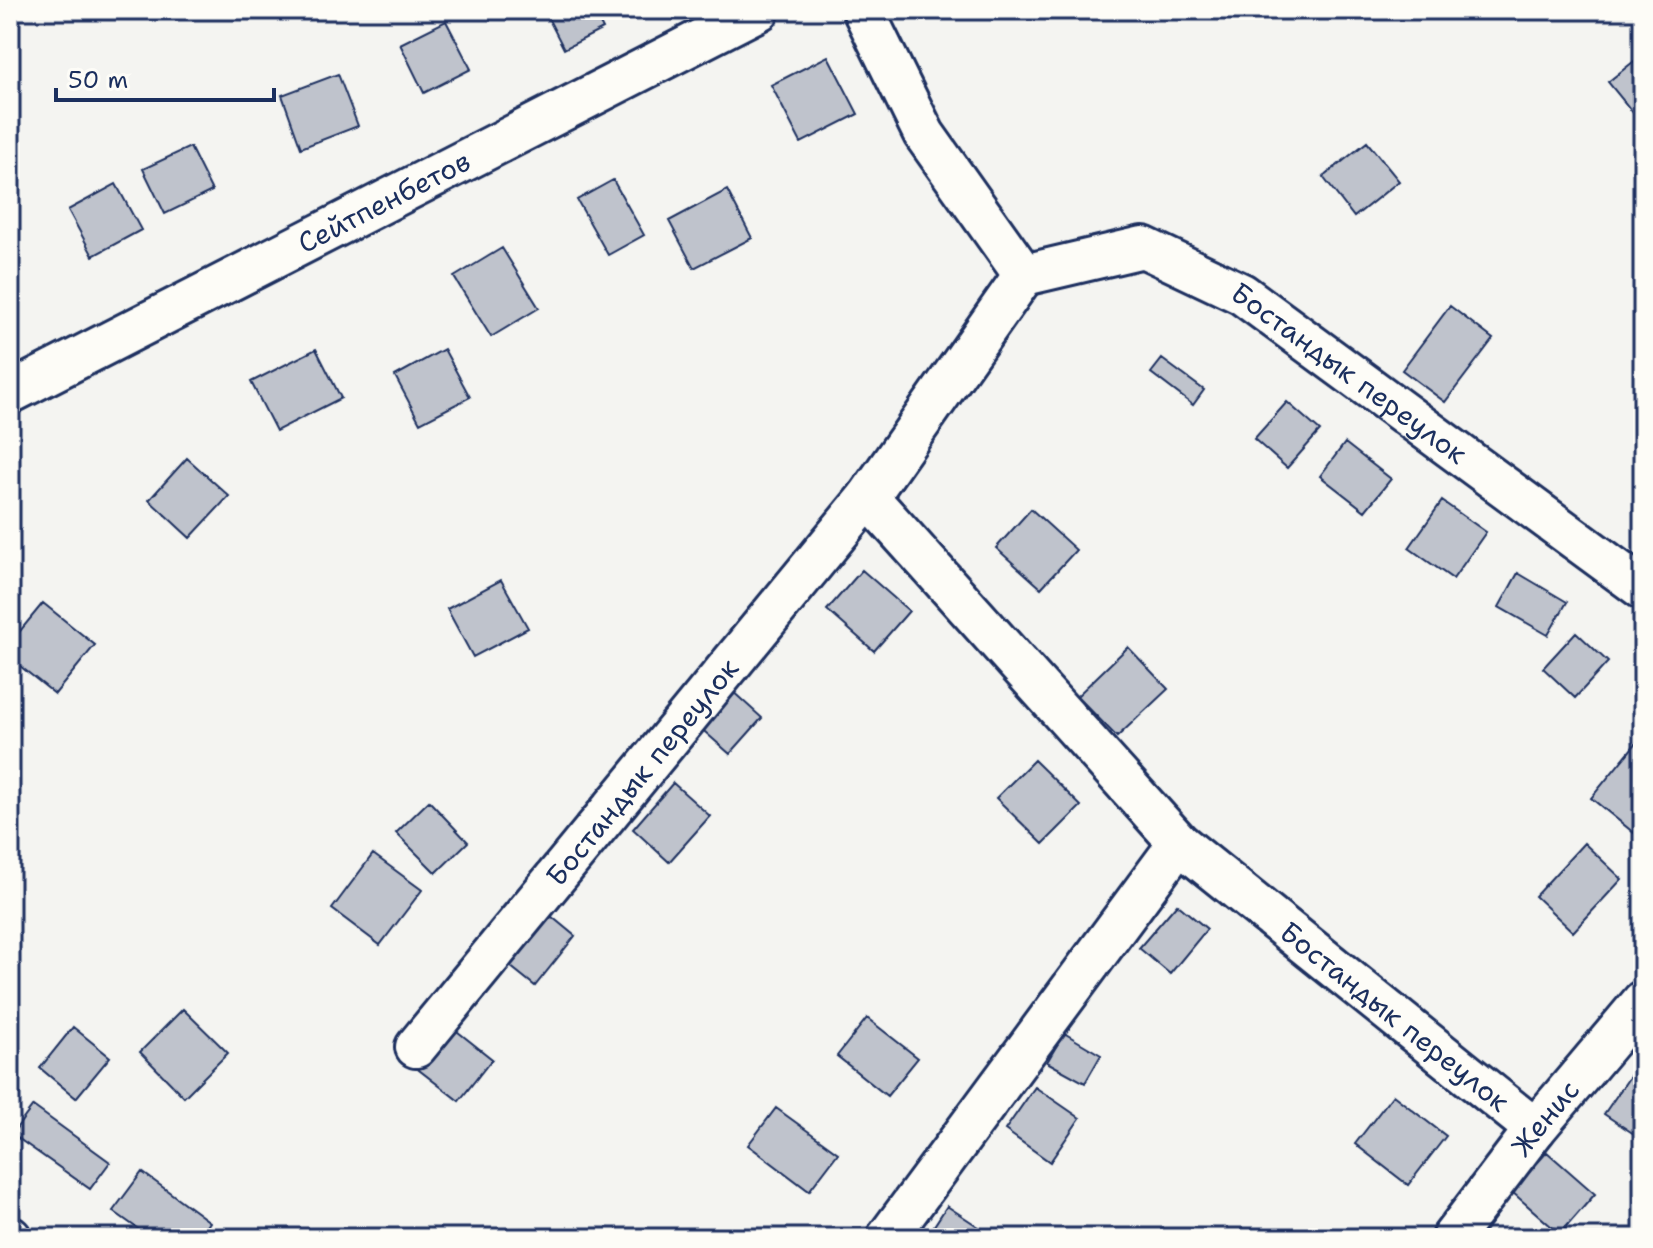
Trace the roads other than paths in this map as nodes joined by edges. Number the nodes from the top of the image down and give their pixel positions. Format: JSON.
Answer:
{"nodes":[{"id":1,"x":759,"y":10,"type":"edge"},
{"id":2,"x":863,"y":10,"type":"edge"},
{"id":3,"x":1024,"y":275,"type":"junction"},
{"id":4,"x":10,"y":393,"type":"edge"},
{"id":5,"x":868,"y":497,"type":"junction"},
{"id":6,"x":1643,"y":589,"type":"edge"},
{"id":7,"x":1179,"y":843,"type":"junction"},
{"id":8,"x":1643,"y":1001,"type":"edge"},
{"id":9,"x":416,"y":1047,"type":"dead end"},
{"id":10,"x":1535,"y":1129,"type":"junction"},
{"id":11,"x":887,"y":1238,"type":"edge"},
{"id":12,"x":1452,"y":1238,"type":"edge"}],
"edges":[{"from":1,"to":4,"type":"street","name":"Сейтпенбетов"},
{"from":2,"to":3,"type":"street"},
{"from":3,"to":5,"type":"street","name":"Бостандык переулок"},
{"from":3,"to":6,"type":"street","name":"Бостандык переулок"},
{"from":5,"to":7,"type":"street","name":"Бостандык переулок"},
{"from":5,"to":9,"type":"street","name":"Бостандык переулок"},
{"from":7,"to":10,"type":"street","name":"Бостандык переулок"},
{"from":7,"to":11,"type":"street"},
{"from":8,"to":10,"type":"street","name":"Женис"},
{"from":10,"to":12,"type":"street","name":"Женис"}]}
